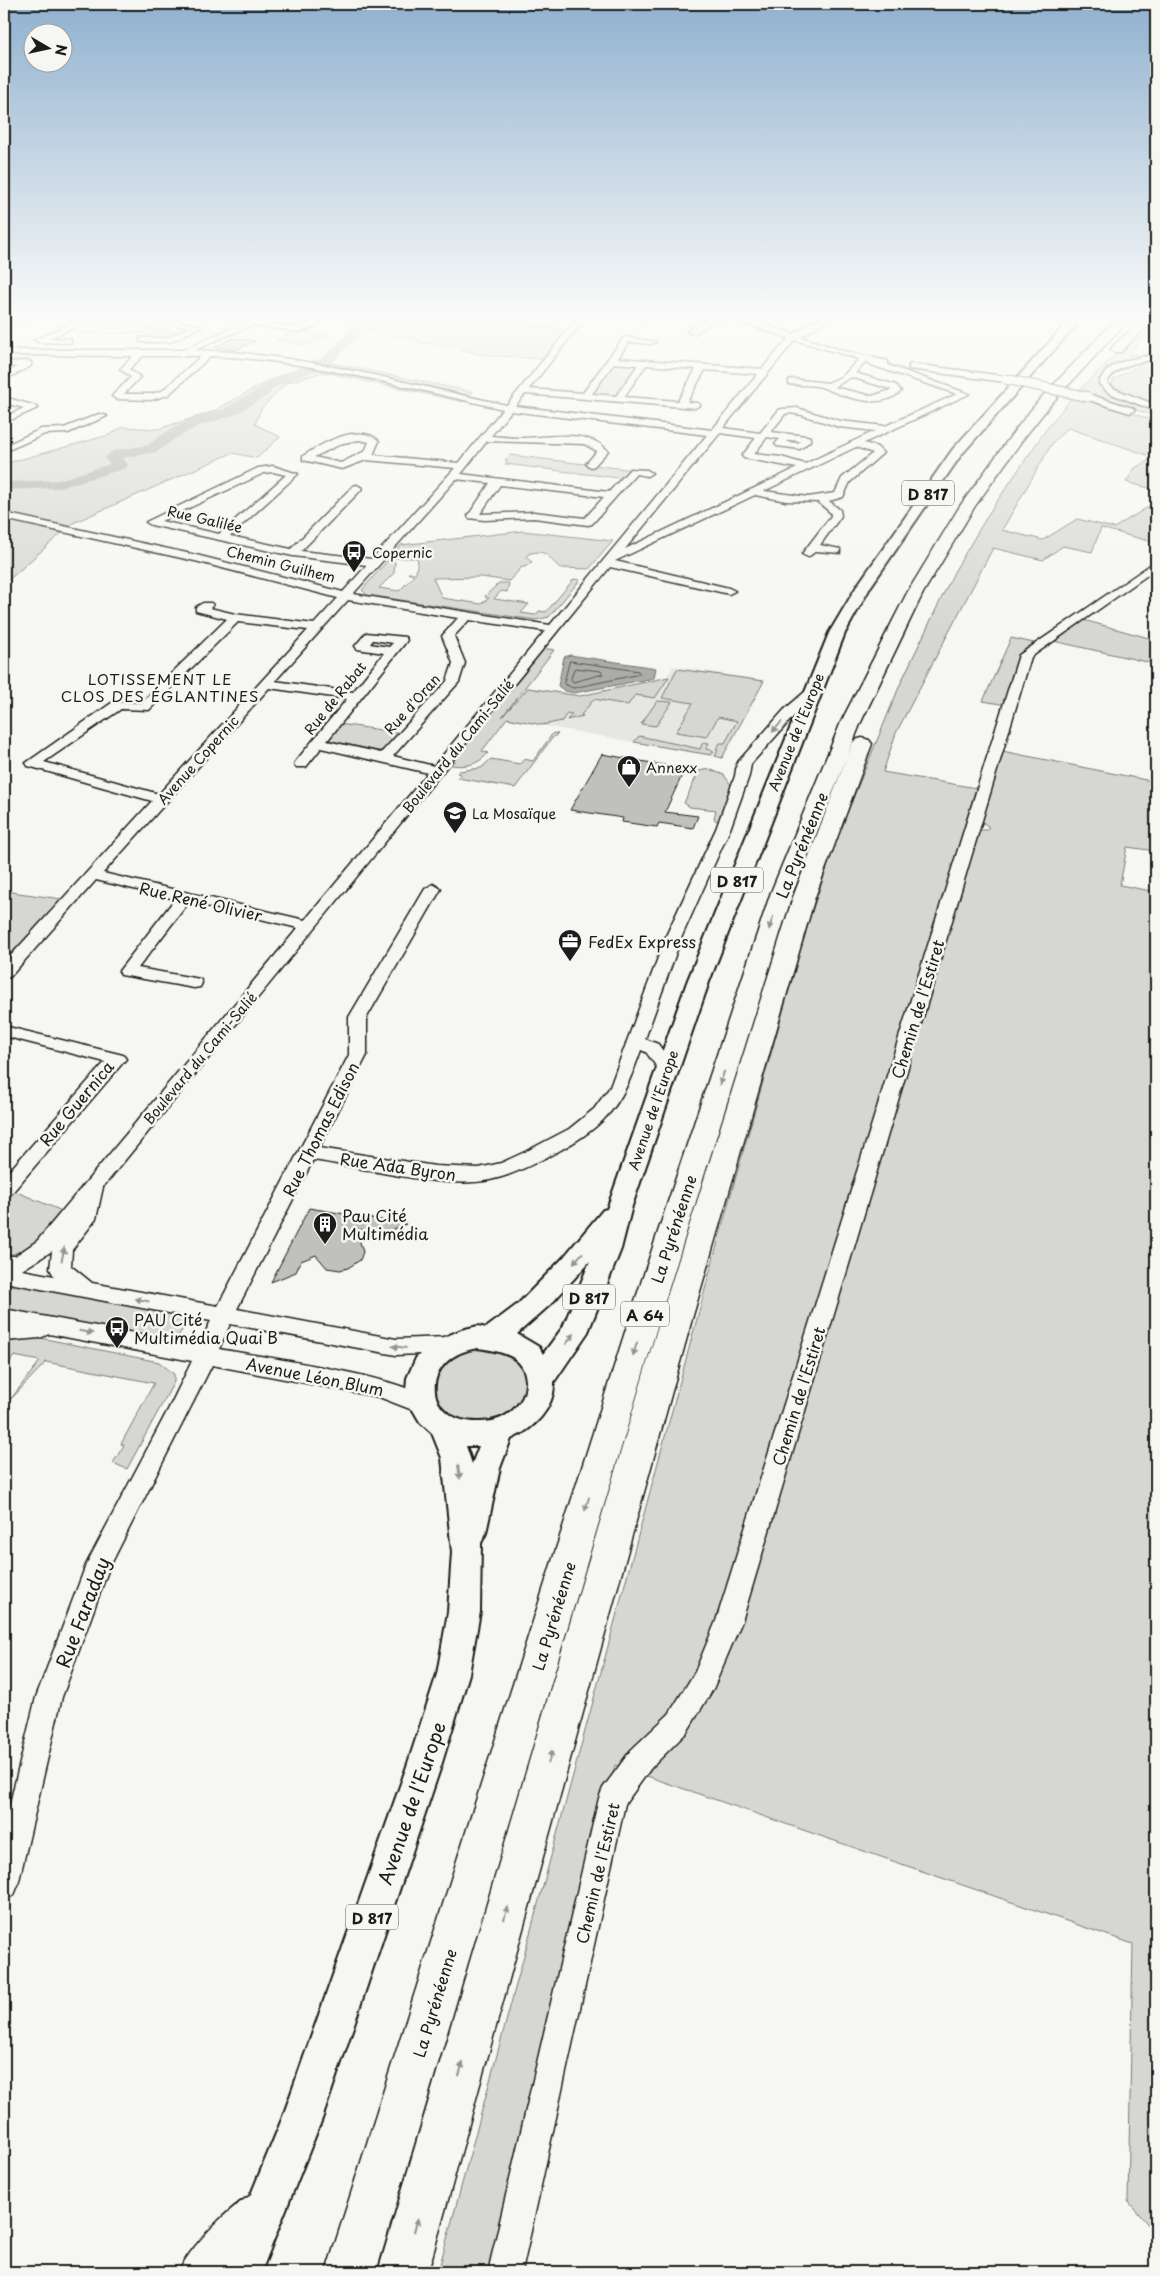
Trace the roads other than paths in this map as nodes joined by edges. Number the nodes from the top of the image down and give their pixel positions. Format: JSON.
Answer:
{"nodes":[{"id":1,"x":8,"y":422,"type":"edge"},
{"id":2,"x":87,"y":422,"type":"edge"},
{"id":3,"x":498,"y":422,"type":"edge"},
{"id":4,"x":632,"y":422,"type":"edge"},
{"id":5,"x":724,"y":422,"type":"edge"},
{"id":6,"x":774,"y":422,"type":"edge"},
{"id":7,"x":833,"y":422,"type":"edge"},
{"id":8,"x":902,"y":422,"type":"edge"},
{"id":9,"x":983,"y":422,"type":"edge"},
{"id":10,"x":1029,"y":422,"type":"edge"},
{"id":11,"x":1045,"y":422,"type":"edge"},
{"id":12,"x":886,"y":429,"type":"junction"},
{"id":13,"x":44,"y":431,"type":"junction"},
{"id":14,"x":716,"y":432,"type":"junction"},
{"id":15,"x":764,"y":435,"type":"junction"},
{"id":16,"x":787,"y":436,"type":"dead end"},
{"id":17,"x":485,"y":438,"type":"junction"},
{"id":18,"x":855,"y":444,"type":"junction"},
{"id":19,"x":4,"y":449,"type":"edge"},
{"id":20,"x":368,"y":455,"type":"junction"},
{"id":21,"x":590,"y":464,"type":"dead end"},
{"id":22,"x":462,"y":466,"type":"junction"},
{"id":23,"x":806,"y":467,"type":"junction"},
{"id":24,"x":647,"y":473,"type":"dead end"},
{"id":25,"x":454,"y":476,"type":"junction"},
{"id":26,"x":497,"y":481,"type":"junction"},
{"id":27,"x":357,"y":488,"type":"dead end"},
{"id":28,"x":755,"y":492,"type":"junction"},
{"id":29,"x":612,"y":495,"type":"junction"},
{"id":30,"x":822,"y":500,"type":"junction"},
{"id":31,"x":4,"y":516,"type":"edge"},
{"id":32,"x":221,"y":538,"type":"junction"},
{"id":33,"x":811,"y":550,"type":"joint"},
{"id":34,"x":836,"y":551,"type":"dead end"},
{"id":35,"x":293,"y":554,"type":"junction"},
{"id":36,"x":607,"y":562,"type":"junction"},
{"id":37,"x":375,"y":564,"type":"junction"},
{"id":38,"x":1156,"y":564,"type":"edge"},
{"id":39,"x":729,"y":591,"type":"dead end"},
{"id":40,"x":346,"y":596,"type":"junction"},
{"id":41,"x":207,"y":605,"type":"dead end"},
{"id":42,"x":466,"y":616,"type":"junction"},
{"id":43,"x":235,"y":618,"type":"junction"},
{"id":44,"x":318,"y":628,"type":"junction"},
{"id":45,"x":553,"y":629,"type":"junction"},
{"id":46,"x":392,"y":651,"type":"dead end"},
{"id":47,"x":265,"y":684,"type":"junction"},
{"id":48,"x":812,"y":693,"type":"junction"},
{"id":49,"x":356,"y":696,"type":"junction"},
{"id":50,"x":319,"y":743,"type":"junction"},
{"id":51,"x":384,"y":758,"type":"junction"},
{"id":52,"x":744,"y":763,"type":"joint"},
{"id":53,"x":301,"y":764,"type":"dead end"},
{"id":54,"x":438,"y":771,"type":"junction"},
{"id":55,"x":162,"y":799,"type":"junction"},
{"id":56,"x":93,"y":875,"type":"junction"},
{"id":57,"x":433,"y":889,"type":"dead end"},
{"id":58,"x":185,"y":897,"type":"junction"},
{"id":59,"x":309,"y":926,"type":"junction"},
{"id":60,"x":4,"y":973,"type":"edge"},
{"id":61,"x":194,"y":983,"type":"dead end"},
{"id":62,"x":4,"y":1031,"type":"edge"},
{"id":63,"x":635,"y":1041,"type":"junction"},
{"id":64,"x":667,"y":1069,"type":"junction"},
{"id":65,"x":309,"y":1153,"type":"junction"},
{"id":66,"x":95,"y":1185,"type":"junction"},
{"id":67,"x":4,"y":1189,"type":"edge"},
{"id":68,"x":620,"y":1206,"type":"junction"},
{"id":69,"x":4,"y":1264,"type":"edge"},
{"id":70,"x":4,"y":1274,"type":"edge"},
{"id":71,"x":86,"y":1289,"type":"junction"},
{"id":72,"x":224,"y":1315,"type":"junction"},
{"id":73,"x":4,"y":1317,"type":"edge"},
{"id":74,"x":63,"y":1328,"type":"junction"},
{"id":75,"x":4,"y":1333,"type":"edge"},
{"id":76,"x":493,"y":1337,"type":"junction"},
{"id":77,"x":447,"y":1345,"type":"junction"},
{"id":78,"x":205,"y":1355,"type":"junction"},
{"id":79,"x":541,"y":1378,"type":"junction"},
{"id":80,"x":423,"y":1405,"type":"junction"},
{"id":81,"x":443,"y":1426,"type":"junction"},
{"id":82,"x":501,"y":1431,"type":"junction"},
{"id":83,"x":467,"y":1552,"type":"junction"},
{"id":84,"x":4,"y":1885,"type":"edge"},
{"id":85,"x":274,"y":2191,"type":"junction"},
{"id":86,"x":196,"y":2272,"type":"edge"},
{"id":87,"x":240,"y":2272,"type":"edge"},
{"id":88,"x":351,"y":2272,"type":"edge"},
{"id":89,"x":403,"y":2272,"type":"edge"},
{"id":90,"x":505,"y":2272,"type":"edge"}],
"edges":[{"from":1,"to":13,"type":"street"},
{"from":2,"to":13,"type":"street"},
{"from":3,"to":17,"type":"street","name":"Avenue Copernic"},
{"from":4,"to":14,"type":"street"},
{"from":5,"to":14,"type":"street","name":"Boulevard du Cami-Salié"},
{"from":6,"to":15,"type":"street"},
{"from":7,"to":12,"type":"street"},
{"from":8,"to":12,"type":"street"},
{"from":9,"to":48,"type":"main road","name":"Avenue de l'Europe","number":"D 817"},
{"from":10,"to":88,"type":"highway","name":"La Pyrénéenne","number":"A 64","one_way":true},
{"from":89,"to":11,"type":"highway","name":"La Pyrénéenne","number":"A 64","one_way":true},
{"from":12,"to":18,"type":"street"},
{"from":13,"to":19,"type":"street"},
{"from":14,"to":15,"type":"street"},
{"from":14,"to":36,"type":"street","name":"Boulevard du Cami-Salié"},
{"from":15,"to":16,"type":"street"},
{"from":15,"to":23,"type":"street"},
{"from":17,"to":21,"type":"street"},
{"from":17,"to":22,"type":"street","name":"Avenue Copernic"},
{"from":18,"to":23,"type":"street"},
{"from":18,"to":30,"type":"street"},
{"from":20,"to":20,"type":"street"},
{"from":20,"to":22,"type":"street"},
{"from":22,"to":25,"type":"street","name":"Avenue Copernic"},
{"from":23,"to":28,"type":"street"},
{"from":24,"to":29,"type":"street"},
{"from":25,"to":26,"type":"street"},
{"from":25,"to":37,"type":"street","name":"Avenue Copernic"},
{"from":26,"to":29,"type":"street"},
{"from":26,"to":29,"type":"street"},
{"from":27,"to":35,"type":"street"},
{"from":28,"to":30,"type":"street"},
{"from":28,"to":36,"type":"street"},
{"from":30,"to":33,"type":"street"},
{"from":31,"to":40,"type":"street","name":"Chemin Guilhem"},
{"from":32,"to":32,"type":"street","name":"Rue Galilée"},
{"from":32,"to":35,"type":"street","name":"Rue Galilée"},
{"from":33,"to":34,"type":"street"},
{"from":35,"to":37,"type":"street","name":"Rue Galilée"},
{"from":36,"to":39,"type":"street"},
{"from":36,"to":45,"type":"street","name":"Boulevard du Cami-Salié"},
{"from":37,"to":40,"type":"street","name":"Avenue Copernic"},
{"from":38,"to":90,"type":"street","name":"Chemin de l'Estiret"},
{"from":40,"to":42,"type":"street","name":"Chemin Guilhem"},
{"from":40,"to":44,"type":"street","name":"Avenue Copernic"},
{"from":41,"to":43,"type":"street"},
{"from":42,"to":45,"type":"street","name":"Chemin Guilhem"},
{"from":42,"to":51,"type":"street","name":"Rue d'Oran"},
{"from":43,"to":44,"type":"street"},
{"from":43,"to":55,"type":"street"},
{"from":44,"to":47,"type":"street","name":"Avenue Copernic"},
{"from":45,"to":54,"type":"street","name":"Boulevard du Cami-Salié"},
{"from":46,"to":49,"type":"street","name":"Rue de Rabat"},
{"from":47,"to":49,"type":"street"},
{"from":47,"to":55,"type":"street","name":"Avenue Copernic"},
{"from":48,"to":52,"type":"street","name":"Rue Ada Byron","one_way":true},
{"from":48,"to":64,"type":"main road","name":"Avenue de l'Europe","number":"D 817"},
{"from":49,"to":50,"type":"street","name":"Rue de Rabat"},
{"from":50,"to":51,"type":"street"},
{"from":50,"to":53,"type":"street","name":"Rue de Rabat"},
{"from":51,"to":54,"type":"street"},
{"from":52,"to":63,"type":"street","name":"Rue Ada Byron"},
{"from":54,"to":59,"type":"street","name":"Boulevard du Cami-Salié"},
{"from":55,"to":56,"type":"street","name":"Avenue Copernic"},
{"from":56,"to":58,"type":"street","name":"Rue René Olivier"},
{"from":56,"to":60,"type":"street","name":"Avenue Copernic"},
{"from":57,"to":65,"type":"street","name":"Rue Thomas Edison"},
{"from":58,"to":59,"type":"street","name":"Rue René Olivier"},
{"from":58,"to":61,"type":"street"},
{"from":59,"to":66,"type":"street","name":"Boulevard du Cami-Salié"},
{"from":62,"to":67,"type":"street","name":"Rue Guernica"},
{"from":63,"to":64,"type":"street"},
{"from":63,"to":65,"type":"street","name":"Rue Ada Byron"},
{"from":64,"to":68,"type":"main road","name":"Avenue de l'Europe","number":"D 817"},
{"from":65,"to":72,"type":"street","name":"Rue Thomas Edison"},
{"from":66,"to":69,"type":"street","name":"Boulevard du Cami-Salié"},
{"from":71,"to":66,"type":"street","name":"Boulevard du Cami-Salié","one_way":true},
{"from":68,"to":76,"type":"main road","name":"Avenue de l'Europe","number":"D 817","one_way":true},
{"from":79,"to":68,"type":"main road","name":"Avenue de l'Europe","number":"D 817","one_way":true},
{"from":70,"to":71,"type":"street"},
{"from":72,"to":71,"type":"street","one_way":true},
{"from":77,"to":72,"type":"street","one_way":true},
{"from":72,"to":78,"type":"street"},
{"from":73,"to":74,"type":"street","name":"Avenue Léon Blum"},
{"from":74,"to":75,"type":"street"},
{"from":74,"to":78,"type":"street","name":"Avenue Léon Blum","one_way":true},
{"from":76,"to":77,"type":"main road"},
{"from":76,"to":79,"type":"main road"},
{"from":77,"to":80,"type":"main road"},
{"from":78,"to":80,"type":"street","name":"Avenue Léon Blum"},
{"from":78,"to":84,"type":"street","name":"Rue Faraday"},
{"from":79,"to":82,"type":"main road"},
{"from":80,"to":81,"type":"main road"},
{"from":81,"to":82,"type":"main road"},
{"from":81,"to":83,"type":"main road","name":"Avenue de l'Europe","number":"D 817","one_way":true},
{"from":82,"to":83,"type":"main road","name":"Avenue de l'Europe","number":"D 817"},
{"from":83,"to":85,"type":"main road","name":"Avenue de l'Europe","number":"D 817"},
{"from":85,"to":86,"type":"street"},
{"from":85,"to":87,"type":"main road","name":"Avenue de l'Europe","number":"D 817"}]}
